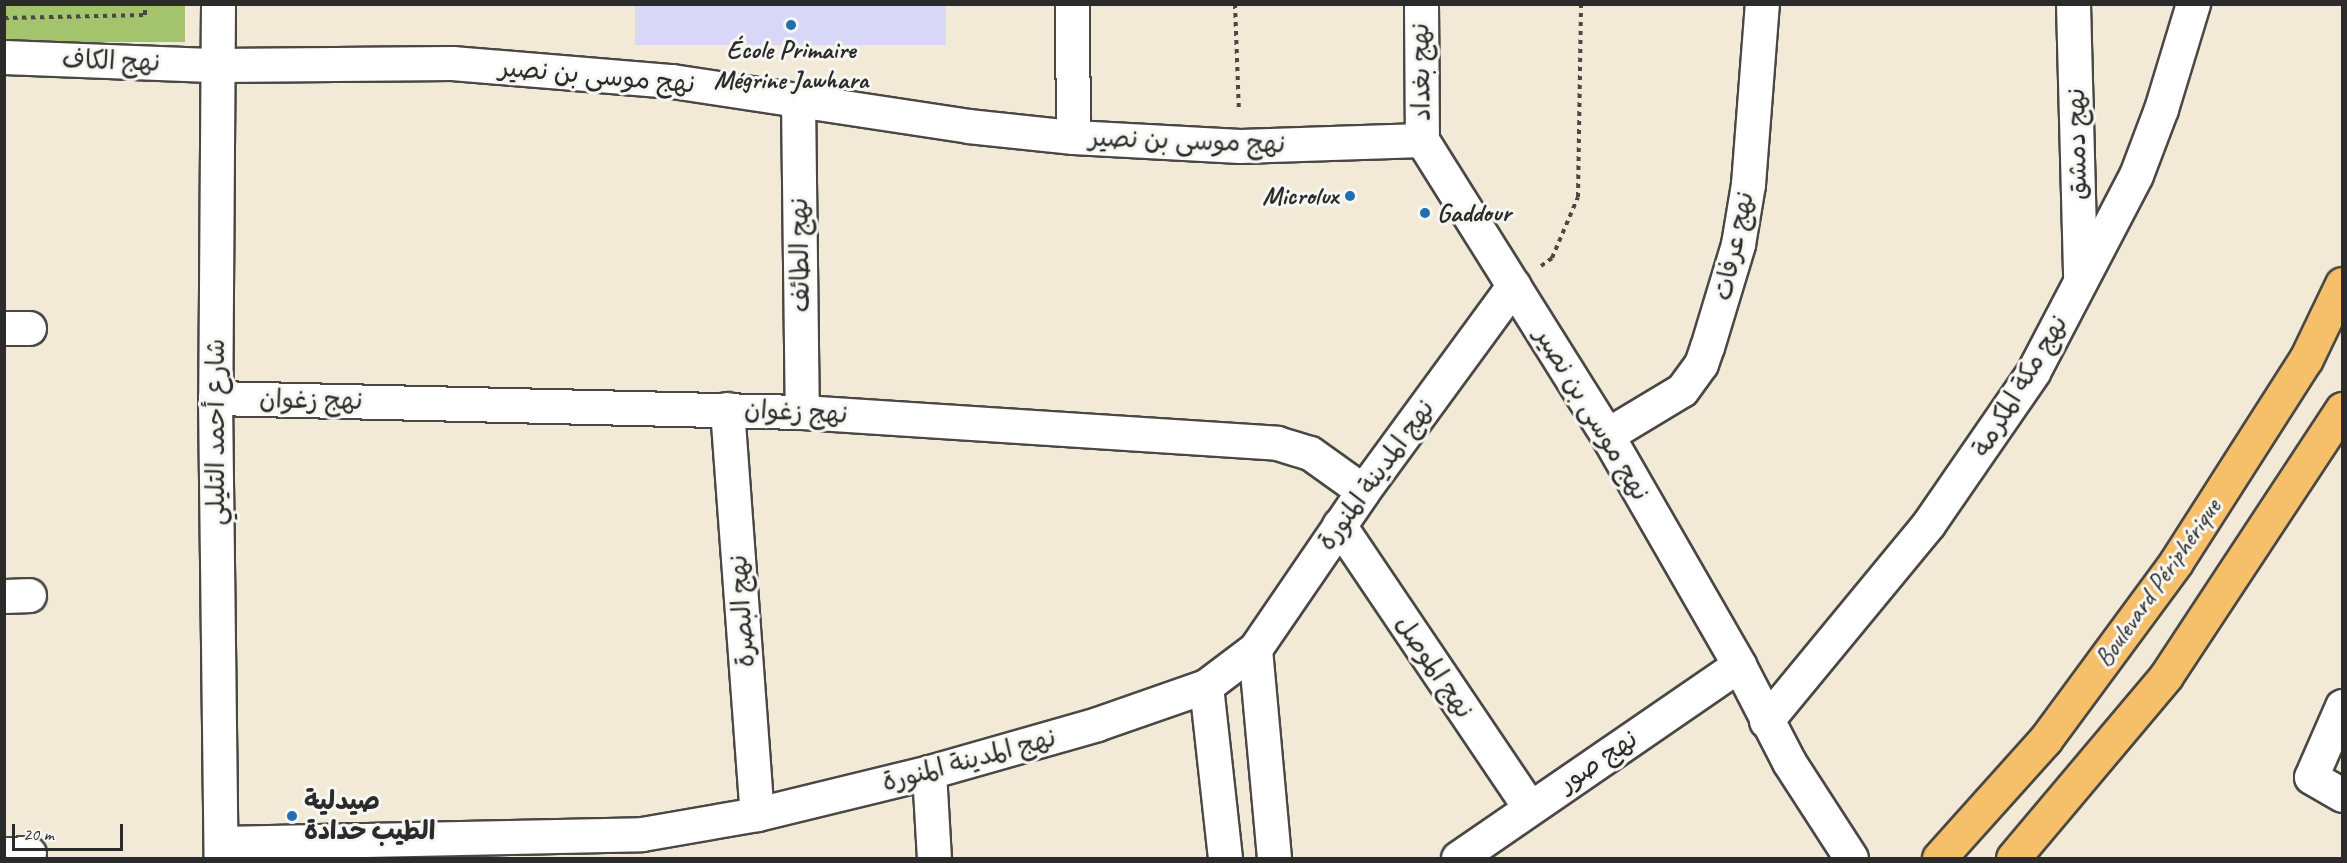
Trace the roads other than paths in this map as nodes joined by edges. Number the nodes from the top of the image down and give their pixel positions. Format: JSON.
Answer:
{"nodes":[{"id":1,"x":218,"y":4,"type":"edge"},
{"id":2,"x":1072,"y":4,"type":"edge"},
{"id":3,"x":1421,"y":4,"type":"edge"},
{"id":4,"x":1762,"y":4,"type":"edge"},
{"id":5,"x":2073,"y":4,"type":"edge"},
{"id":6,"x":2193,"y":4,"type":"edge"},
{"id":7,"x":4,"y":57,"type":"edge"},
{"id":8,"x":217,"y":65,"type":"junction"},
{"id":9,"x":798,"y":99,"type":"junction"},
{"id":10,"x":1073,"y":137,"type":"junction"},
{"id":11,"x":1422,"y":140,"type":"junction"},
{"id":12,"x":2080,"y":284,"type":"junction"},
{"id":13,"x":2343,"y":284,"type":"edge"},
{"id":14,"x":1514,"y":285,"type":"junction"},
{"id":15,"x":215,"y":398,"type":"junction"},
{"id":16,"x":727,"y":408,"type":"junction"},
{"id":17,"x":2343,"y":409,"type":"edge"},
{"id":18,"x":802,"y":412,"type":"junction"},
{"id":19,"x":1607,"y":435,"type":"junction"},
{"id":20,"x":1363,"y":491,"type":"junction"},
{"id":21,"x":1339,"y":525,"type":"junction"},
{"id":22,"x":1254,"y":649,"type":"junction"},
{"id":23,"x":1739,"y":665,"type":"junction"},
{"id":24,"x":1206,"y":686,"type":"junction"},
{"id":25,"x":2343,"y":706,"type":"edge"},
{"id":26,"x":1766,"y":721,"type":"junction"},
{"id":27,"x":929,"y":772,"type":"junction"},
{"id":28,"x":2343,"y":795,"type":"edge"},
{"id":29,"x":1530,"y":808,"type":"junction"},
{"id":30,"x":757,"y":814,"type":"junction"},
{"id":31,"x":642,"y":846,"type":"edge"},
{"id":32,"x":221,"y":851,"type":"edge"},
{"id":33,"x":1480,"y":853,"type":"edge"},
{"id":34,"x":934,"y":858,"type":"edge"},
{"id":35,"x":1225,"y":858,"type":"edge"},
{"id":36,"x":1274,"y":858,"type":"edge"},
{"id":37,"x":1851,"y":858,"type":"edge"},
{"id":38,"x":1939,"y":858,"type":"edge"},
{"id":39,"x":2013,"y":858,"type":"edge"}],
"edges":[{"from":1,"to":8,"type":"street","name":"شارع أحمد التليلي"},
{"from":2,"to":10,"type":"street"},
{"from":3,"to":11,"type":"street","name":"نهج بغداد"},
{"from":4,"to":19,"type":"street","name":"نهج عرفات"},
{"from":5,"to":12,"type":"street","name":"نهج دمشق"},
{"from":6,"to":12,"type":"street","name":"نهج مكة المكرمة"},
{"from":7,"to":8,"type":"street","name":"نهج الكاف"},
{"from":8,"to":9,"type":"street","name":"نهج موسى بن نصير"},
{"from":8,"to":15,"type":"street","name":"شارع أحمد التليلي"},
{"from":9,"to":10,"type":"street","name":"نهج موسى بن نصير"},
{"from":9,"to":18,"type":"street","name":"نهج الطائف"},
{"from":10,"to":11,"type":"street","name":"نهج موسى بن نصير"},
{"from":11,"to":14,"type":"street","name":"نهج موسى بن نصير"},
{"from":12,"to":26,"type":"street","name":"نهج مكة المكرمة"},
{"from":13,"to":38,"type":"highway","name":"Boulevard Périphérique"},
{"from":14,"to":19,"type":"street","name":"نهج موسى بن نصير"},
{"from":14,"to":20,"type":"street","name":"نهج المدينة المنورة"},
{"from":15,"to":16,"type":"street","name":"نهج زغوان"},
{"from":15,"to":32,"type":"street","name":"شارع أحمد التليلي"},
{"from":16,"to":18,"type":"street","name":"نهج زغوان"},
{"from":16,"to":30,"type":"street","name":"نهج البصرة"},
{"from":17,"to":39,"type":"highway"},
{"from":18,"to":20,"type":"street","name":"نهج زغوان"},
{"from":19,"to":23,"type":"street","name":"نهج موسى بن نصير"},
{"from":20,"to":21,"type":"street","name":"نهج المدينة المنورة"},
{"from":21,"to":22,"type":"street","name":"نهج المدينة المنورة"},
{"from":21,"to":29,"type":"street","name":"نهج الموصل"},
{"from":22,"to":24,"type":"street","name":"نهج المدينة المنورة"},
{"from":22,"to":36,"type":"street"},
{"from":23,"to":26,"type":"street","name":"نهج موسى بن نصير"},
{"from":23,"to":29,"type":"street","name":"نهج صور"},
{"from":24,"to":27,"type":"street","name":"نهج المدينة المنورة"},
{"from":24,"to":35,"type":"street"},
{"from":25,"to":28,"type":"street"},
{"from":26,"to":37,"type":"street","name":"نهج موسى بن نصير"},
{"from":27,"to":30,"type":"street","name":"نهج المدينة المنورة"},
{"from":27,"to":34,"type":"street"},
{"from":29,"to":33,"type":"street","name":"نهج صور"},
{"from":30,"to":31,"type":"street","name":"نهج المدينة المنورة"},
{"from":31,"to":32,"type":"street","name":"نهج المدينة المنورة"}]}
